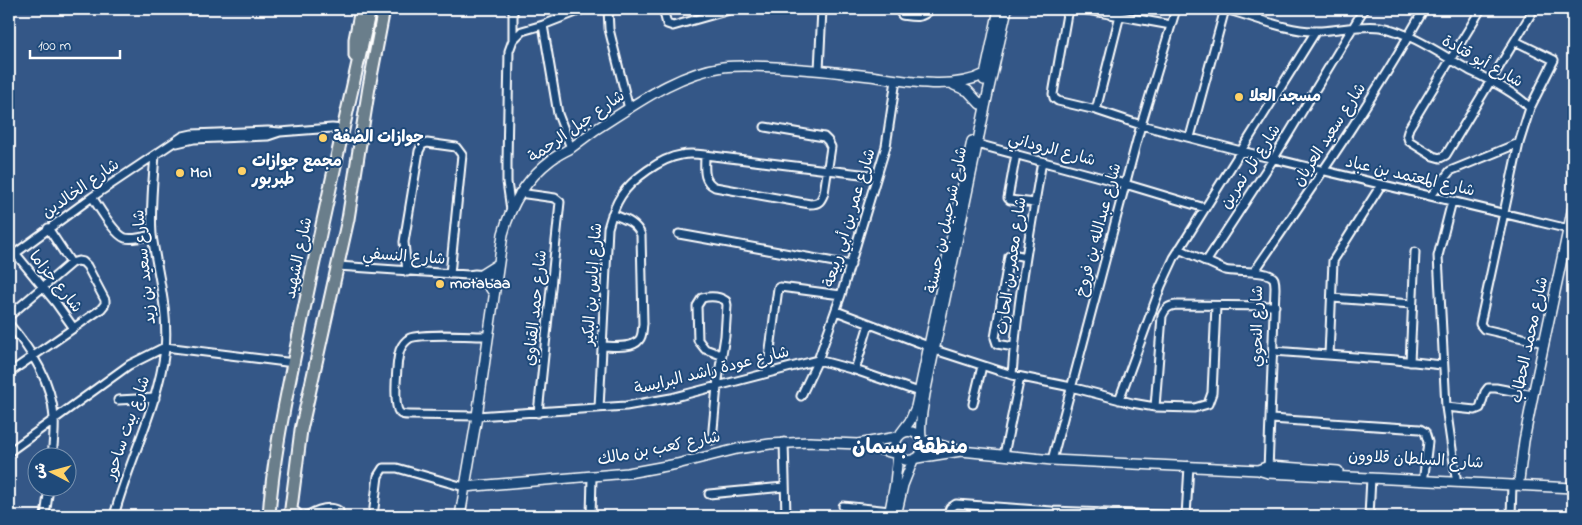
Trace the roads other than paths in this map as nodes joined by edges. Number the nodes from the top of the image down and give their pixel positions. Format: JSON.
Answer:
{"nodes":[{"id":1,"x":361,"y":9,"type":"edge"},
{"id":2,"x":370,"y":9,"type":"edge"},
{"id":3,"x":384,"y":9,"type":"edge"},
{"id":4,"x":392,"y":9,"type":"edge"},
{"id":5,"x":513,"y":9,"type":"edge"},
{"id":6,"x":584,"y":9,"type":"edge"},
{"id":7,"x":608,"y":9,"type":"edge"},
{"id":8,"x":663,"y":9,"type":"edge"},
{"id":9,"x":733,"y":9,"type":"edge"},
{"id":10,"x":812,"y":9,"type":"edge"},
{"id":11,"x":822,"y":9,"type":"edge"},
{"id":12,"x":899,"y":9,"type":"edge"},
{"id":13,"x":932,"y":9,"type":"edge"},
{"id":14,"x":999,"y":9,"type":"edge"},
{"id":15,"x":1007,"y":9,"type":"edge"},
{"id":16,"x":1073,"y":9,"type":"edge"},
{"id":17,"x":1082,"y":9,"type":"edge"},
{"id":18,"x":1176,"y":9,"type":"edge"},
{"id":19,"x":1225,"y":9,"type":"edge"},
{"id":20,"x":1260,"y":9,"type":"edge"},
{"id":21,"x":1364,"y":9,"type":"edge"},
{"id":22,"x":1424,"y":9,"type":"edge"},
{"id":23,"x":1481,"y":9,"type":"edge"},
{"id":24,"x":1534,"y":9,"type":"edge"},
{"id":25,"x":1120,"y":15,"type":"junction"},
{"id":26,"x":1258,"y":18,"type":"junction"},
{"id":27,"x":543,"y":25,"type":"junction"},
{"id":28,"x":1171,"y":25,"type":"junction"},
{"id":29,"x":1355,"y":26,"type":"junction"},
{"id":30,"x":1316,"y":31,"type":"junction"},
{"id":31,"x":1408,"y":37,"type":"junction"},
{"id":32,"x":513,"y":40,"type":"junction"},
{"id":33,"x":1515,"y":41,"type":"junction"},
{"id":34,"x":1450,"y":59,"type":"junction"},
{"id":35,"x":357,"y":69,"type":"junction"},
{"id":36,"x":819,"y":70,"type":"junction"},
{"id":37,"x":986,"y":74,"type":"junction"},
{"id":38,"x":896,"y":80,"type":"junction"},
{"id":39,"x":1491,"y":82,"type":"junction"},
{"id":40,"x":952,"y":84,"type":"junction"},
{"id":41,"x":369,"y":87,"type":"junction"},
{"id":42,"x":980,"y":104,"type":"junction"},
{"id":43,"x":1530,"y":108,"type":"junction"},
{"id":44,"x":629,"y":109,"type":"junction"},
{"id":45,"x":1096,"y":110,"type":"junction"},
{"id":46,"x":1142,"y":124,"type":"junction"},
{"id":47,"x":765,"y":127,"type":"dead end"},
{"id":48,"x":344,"y":129,"type":"junction"},
{"id":49,"x":1190,"y":137,"type":"junction"},
{"id":50,"x":1519,"y":143,"type":"junction"},
{"id":51,"x":977,"y":144,"type":"junction"},
{"id":52,"x":570,"y":148,"type":"junction"},
{"id":53,"x":1241,"y":151,"type":"junction"},
{"id":54,"x":1016,"y":154,"type":"junction"},
{"id":55,"x":155,"y":155,"type":"junction"},
{"id":56,"x":705,"y":155,"type":"junction"},
{"id":57,"x":1274,"y":158,"type":"junction"},
{"id":58,"x":1042,"y":161,"type":"junction"},
{"id":59,"x":828,"y":170,"type":"junction"},
{"id":60,"x":1324,"y":170,"type":"junction"},
{"id":61,"x":877,"y":176,"type":"junction"},
{"id":62,"x":1125,"y":184,"type":"junction"},
{"id":63,"x":1381,"y":184,"type":"junction"},
{"id":64,"x":519,"y":194,"type":"junction"},
{"id":65,"x":1431,"y":196,"type":"junction"},
{"id":66,"x":92,"y":197,"type":"junction"},
{"id":67,"x":1452,"y":201,"type":"junction"},
{"id":68,"x":1035,"y":203,"type":"junction"},
{"id":69,"x":1573,"y":207,"type":"edge"},
{"id":70,"x":1205,"y":208,"type":"junction"},
{"id":71,"x":511,"y":210,"type":"junction"},
{"id":72,"x":1504,"y":213,"type":"junction"},
{"id":73,"x":612,"y":214,"type":"junction"},
{"id":74,"x":48,"y":228,"type":"junction"},
{"id":75,"x":1571,"y":229,"type":"edge"},
{"id":76,"x":679,"y":234,"type":"dead end"},
{"id":77,"x":152,"y":235,"type":"junction"},
{"id":78,"x":1179,"y":249,"type":"junction"},
{"id":79,"x":1415,"y":252,"type":"dead end"},
{"id":80,"x":12,"y":255,"type":"edge"},
{"id":81,"x":1026,"y":256,"type":"junction"},
{"id":82,"x":1206,"y":262,"type":"junction"},
{"id":83,"x":71,"y":263,"type":"junction"},
{"id":84,"x":498,"y":264,"type":"junction"},
{"id":85,"x":851,"y":265,"type":"junction"},
{"id":86,"x":338,"y":266,"type":"junction"},
{"id":87,"x":407,"y":272,"type":"junction"},
{"id":88,"x":1254,"y":272,"type":"junction"},
{"id":89,"x":450,"y":274,"type":"junction"},
{"id":90,"x":481,"y":276,"type":"junction"},
{"id":91,"x":495,"y":278,"type":"junction"},
{"id":92,"x":42,"y":288,"type":"junction"},
{"id":93,"x":493,"y":292,"type":"junction"},
{"id":94,"x":842,"y":296,"type":"junction"},
{"id":95,"x":1332,"y":298,"type":"junction"},
{"id":96,"x":1412,"y":304,"type":"junction"},
{"id":97,"x":1216,"y":306,"type":"junction"},
{"id":98,"x":1274,"y":306,"type":"junction"},
{"id":99,"x":836,"y":311,"type":"junction"},
{"id":100,"x":9,"y":316,"type":"edge"},
{"id":101,"x":9,"y":324,"type":"edge"},
{"id":102,"x":869,"y":324,"type":"junction"},
{"id":103,"x":73,"y":327,"type":"junction"},
{"id":104,"x":16,"y":332,"type":"junction"},
{"id":105,"x":488,"y":336,"type":"junction"},
{"id":106,"x":9,"y":337,"type":"edge"},
{"id":107,"x":1544,"y":343,"type":"junction"},
{"id":108,"x":602,"y":346,"type":"junction"},
{"id":109,"x":165,"y":347,"type":"junction"},
{"id":110,"x":1014,"y":347,"type":"junction"},
{"id":111,"x":932,"y":348,"type":"junction"},
{"id":112,"x":1273,"y":351,"type":"junction"},
{"id":113,"x":721,"y":355,"type":"junction"},
{"id":114,"x":1329,"y":355,"type":"junction"},
{"id":115,"x":33,"y":356,"type":"junction"},
{"id":116,"x":818,"y":360,"type":"junction"},
{"id":117,"x":1410,"y":362,"type":"junction"},
{"id":118,"x":294,"y":363,"type":"junction"},
{"id":119,"x":1442,"y":365,"type":"junction"},
{"id":120,"x":982,"y":366,"type":"junction"},
{"id":121,"x":855,"y":370,"type":"junction"},
{"id":122,"x":9,"y":373,"type":"edge"},
{"id":123,"x":767,"y":373,"type":"junction"},
{"id":124,"x":1016,"y":376,"type":"junction"},
{"id":125,"x":716,"y":386,"type":"junction"},
{"id":126,"x":1071,"y":387,"type":"junction"},
{"id":127,"x":919,"y":392,"type":"junction"},
{"id":128,"x":1533,"y":394,"type":"junction"},
{"id":129,"x":801,"y":396,"type":"dead end"},
{"id":130,"x":155,"y":398,"type":"junction"},
{"id":131,"x":118,"y":400,"type":"dead end"},
{"id":132,"x":1118,"y":400,"type":"junction"},
{"id":133,"x":973,"y":404,"type":"dead end"},
{"id":134,"x":1155,"y":406,"type":"junction"},
{"id":135,"x":1446,"y":407,"type":"junction"},
{"id":136,"x":599,"y":408,"type":"junction"},
{"id":137,"x":538,"y":413,"type":"junction"},
{"id":138,"x":477,"y":416,"type":"junction"},
{"id":139,"x":54,"y":418,"type":"junction"},
{"id":140,"x":1271,"y":419,"type":"junction"},
{"id":141,"x":899,"y":435,"type":"junction"},
{"id":142,"x":922,"y":439,"type":"junction"},
{"id":143,"x":712,"y":440,"type":"dead end"},
{"id":144,"x":784,"y":442,"type":"junction"},
{"id":145,"x":858,"y":444,"type":"junction"},
{"id":146,"x":52,"y":448,"type":"edge"},
{"id":147,"x":961,"y":451,"type":"junction"},
{"id":148,"x":9,"y":452,"type":"edge"},
{"id":149,"x":898,"y":455,"type":"junction"},
{"id":150,"x":1004,"y":455,"type":"junction"},
{"id":151,"x":915,"y":459,"type":"junction"},
{"id":152,"x":1052,"y":460,"type":"junction"},
{"id":153,"x":1189,"y":466,"type":"junction"},
{"id":154,"x":1268,"y":469,"type":"junction"},
{"id":155,"x":1424,"y":475,"type":"junction"},
{"id":156,"x":592,"y":477,"type":"junction"},
{"id":157,"x":1456,"y":477,"type":"junction"},
{"id":158,"x":1371,"y":478,"type":"junction"},
{"id":159,"x":1516,"y":482,"type":"junction"},
{"id":160,"x":1573,"y":482,"type":"edge"},
{"id":161,"x":464,"y":487,"type":"junction"},
{"id":162,"x":784,"y":487,"type":"junction"},
{"id":163,"x":1573,"y":488,"type":"edge"},
{"id":164,"x":709,"y":494,"type":"dead end"},
{"id":165,"x":48,"y":498,"type":"edge"},
{"id":166,"x":844,"y":506,"type":"dead end"},
{"id":167,"x":994,"y":507,"type":"junction"},
{"id":168,"x":294,"y":514,"type":"edge"},
{"id":169,"x":891,"y":514,"type":"edge"},
{"id":170,"x":1051,"y":514,"type":"edge"},
{"id":171,"x":1091,"y":515,"type":"edge"},
{"id":172,"x":1139,"y":515,"type":"edge"},
{"id":173,"x":45,"y":516,"type":"edge"},
{"id":174,"x":114,"y":516,"type":"edge"},
{"id":175,"x":270,"y":516,"type":"edge"},
{"id":176,"x":306,"y":516,"type":"edge"},
{"id":177,"x":340,"y":516,"type":"edge"},
{"id":178,"x":373,"y":516,"type":"edge"},
{"id":179,"x":460,"y":516,"type":"edge"},
{"id":180,"x":591,"y":516,"type":"edge"},
{"id":181,"x":786,"y":516,"type":"edge"},
{"id":182,"x":947,"y":516,"type":"edge"},
{"id":183,"x":992,"y":516,"type":"edge"},
{"id":184,"x":1186,"y":516,"type":"edge"},
{"id":185,"x":1192,"y":516,"type":"edge"},
{"id":186,"x":1369,"y":516,"type":"edge"},
{"id":187,"x":1510,"y":516,"type":"edge"}],
"edges":[{"from":1,"to":35,"type":"highway"},
{"from":2,"to":35,"type":"highway","name":"شارع الشهيد"},
{"from":3,"to":41,"type":"highway"},
{"from":4,"to":41,"type":"highway"},
{"from":5,"to":32,"type":"street"},
{"from":6,"to":27,"type":"street"},
{"from":7,"to":44,"type":"street"},
{"from":8,"to":9,"type":"street"},
{"from":10,"to":11,"type":"street"},
{"from":11,"to":36,"type":"street"},
{"from":12,"to":13,"type":"street"},
{"from":14,"to":37,"type":"street","name":"شارع شرحبيل بن حسنة"},
{"from":15,"to":51,"type":"street","name":"شارع شرحبيل بن حسنة"},
{"from":16,"to":45,"type":"street","name":"شارع المعتمد بن عباد"},
{"from":17,"to":25,"type":"street"},
{"from":18,"to":28,"type":"street","name":"شارع عبدالله بن فروخ"},
{"from":19,"to":26,"type":"street","name":"شارع أبو قتادة"},
{"from":19,"to":49,"type":"street"},
{"from":20,"to":26,"type":"street"},
{"from":21,"to":29,"type":"street","name":"شارع تل نمرين"},
{"from":22,"to":31,"type":"street","name":"شارع سعيد العريان"},
{"from":23,"to":34,"type":"street"},
{"from":24,"to":33,"type":"street"},
{"from":25,"to":28,"type":"street"},
{"from":25,"to":45,"type":"street"},
{"from":26,"to":30,"type":"street","name":"شارع أبو قتادة"},
{"from":27,"to":32,"type":"street"},
{"from":27,"to":52,"type":"street"},
{"from":28,"to":46,"type":"street","name":"شارع عبدالله بن فروخ"},
{"from":29,"to":30,"type":"street","name":"شارع أبو قتادة"},
{"from":29,"to":31,"type":"street","name":"شارع أبو قتادة"},
{"from":29,"to":57,"type":"street","name":"شارع تل نمرين"},
{"from":30,"to":53,"type":"street"},
{"from":31,"to":34,"type":"street","name":"شارع أبو قتادة"},
{"from":31,"to":60,"type":"street","name":"شارع سعيد العريان"},
{"from":32,"to":71,"type":"street"},
{"from":33,"to":39,"type":"street"},
{"from":33,"to":43,"type":"street"},
{"from":34,"to":39,"type":"street","name":"شارع أبو قتادة"},
{"from":34,"to":39,"type":"street"},
{"from":35,"to":48,"type":"highway","name":"شارع الشهيد"},
{"from":36,"to":38,"type":"street","name":"شارع جبل الرحمة"},
{"from":36,"to":44,"type":"street","name":"شارع جبل الرحمة"},
{"from":37,"to":40,"type":"street","name":"شارع جبل الرحمة"},
{"from":37,"to":42,"type":"street","name":"شارع شرحبيل بن حسنة"},
{"from":38,"to":40,"type":"street","name":"شارع جبل الرحمة"},
{"from":38,"to":61,"type":"street","name":"شارع عمر بن أبي ربيعة"},
{"from":39,"to":43,"type":"street","name":"شارع أبو قتادة"},
{"from":40,"to":42,"type":"street","name":"شارع جبل الرحمة"},
{"from":41,"to":86,"type":"highway"},
{"from":42,"to":111,"type":"street","name":"شارع شرحبيل بن حسنة"},
{"from":43,"to":50,"type":"street","name":"شارع أبو قتادة"},
{"from":44,"to":52,"type":"street","name":"شارع جبل الرحمة"},
{"from":45,"to":46,"type":"street","name":"شارع المعتمد بن عباد"},
{"from":46,"to":49,"type":"street","name":"شارع المعتمد بن عباد"},
{"from":46,"to":62,"type":"street","name":"شارع عبدالله بن فروخ"},
{"from":47,"to":59,"type":"street"},
{"from":48,"to":55,"type":"street","name":"شارع الخالدين"},
{"from":48,"to":118,"type":"highway","name":"شارع الشهيد"},
{"from":49,"to":53,"type":"street","name":"شارع المعتمد بن عباد"},
{"from":50,"to":65,"type":"street"},
{"from":50,"to":72,"type":"street","name":"شارع أبو قتادة"},
{"from":51,"to":54,"type":"street","name":"شارع الروداني"},
{"from":51,"to":111,"type":"street","name":"شارع شرحبيل بن حسنة"},
{"from":52,"to":64,"type":"street","name":"شارع جبل الرحمة"},
{"from":53,"to":57,"type":"street","name":"شارع المعتمد بن عباد"},
{"from":53,"to":70,"type":"street"},
{"from":54,"to":58,"type":"street","name":"شارع الروداني"},
{"from":54,"to":68,"type":"street"},
{"from":55,"to":66,"type":"street","name":"شارع الخالدين"},
{"from":55,"to":77,"type":"street","name":"شارع سعيد بن زيد"},
{"from":56,"to":59,"type":"street","name":"شارع إياس بن البكير"},
{"from":56,"to":59,"type":"street"},
{"from":56,"to":73,"type":"street","name":"شارع إياس بن البكير"},
{"from":57,"to":60,"type":"street","name":"شارع المعتمد بن عباد"},
{"from":57,"to":82,"type":"street","name":"شارع تل نمرين"},
{"from":58,"to":62,"type":"street","name":"شارع الروداني"},
{"from":58,"to":68,"type":"street","name":"شارع معمر بن الحارث"},
{"from":59,"to":61,"type":"street","name":"شارع إياس بن البكير"},
{"from":60,"to":63,"type":"street","name":"شارع المعتمد بن عباد"},
{"from":60,"to":88,"type":"street","name":"شارع سعيد العريان"},
{"from":61,"to":85,"type":"street","name":"شارع عمر بن أبي ربيعة"},
{"from":62,"to":70,"type":"street","name":"شارع الروداني"},
{"from":62,"to":126,"type":"street","name":"شارع عبدالله بن فروخ"},
{"from":63,"to":65,"type":"street","name":"شارع المعتمد بن عباد"},
{"from":63,"to":95,"type":"street"},
{"from":64,"to":71,"type":"street","name":"شارع جبل الرحمة"},
{"from":64,"to":137,"type":"street","name":"شارع حمد القناوي"},
{"from":65,"to":67,"type":"street","name":"شارع المعتمد بن عباد"},
{"from":66,"to":74,"type":"street","name":"شارع الخالدين"},
{"from":66,"to":77,"type":"street"},
{"from":67,"to":72,"type":"street","name":"شارع المعتمد بن عباد"},
{"from":67,"to":119,"type":"street"},
{"from":68,"to":81,"type":"street","name":"شارع معمر بن الحارث"},
{"from":69,"to":75,"type":"street","name":"شارع محمد الحطاب"},
{"from":70,"to":78,"type":"street"},
{"from":71,"to":84,"type":"street","name":"شارع جبل الرحمة"},
{"from":72,"to":75,"type":"street","name":"شارع المعتمد بن عباد"},
{"from":72,"to":107,"type":"street","name":"شارع أبو قتادة"},
{"from":73,"to":108,"type":"street","name":"شارع إياس بن البكير"},
{"from":73,"to":108,"type":"street"},
{"from":74,"to":80,"type":"street","name":"شارع الخالدين"},
{"from":74,"to":83,"type":"street"},
{"from":75,"to":107,"type":"street","name":"شارع محمد الحطاب"},
{"from":76,"to":85,"type":"street"},
{"from":77,"to":109,"type":"street","name":"شارع سعيد بن زيد"},
{"from":78,"to":82,"type":"street","name":"شارع النحوي"},
{"from":78,"to":132,"type":"street"},
{"from":79,"to":96,"type":"street"},
{"from":80,"to":92,"type":"street","name":"شارع حزاما"},
{"from":81,"to":110,"type":"street","name":"شارع معمر بن الحارث"},
{"from":81,"to":110,"type":"street"},
{"from":82,"to":88,"type":"street","name":"شارع النحوي"},
{"from":83,"to":92,"type":"street"},
{"from":83,"to":103,"type":"street"},
{"from":84,"to":90,"type":"street"},
{"from":84,"to":91,"type":"street","name":"شارع جبل الرحمة"},
{"from":85,"to":94,"type":"street","name":"شارع عمر بن أبي ربيعة"},
{"from":86,"to":87,"type":"street","name":"شارع النسفي"},
{"from":86,"to":168,"type":"highway"},
{"from":87,"to":89,"type":"street","name":"شارع النسفي"},
{"from":87,"to":89,"type":"street"},
{"from":88,"to":98,"type":"street","name":"شارع النحوي"},
{"from":89,"to":90,"type":"street","name":"شارع النسفي"},
{"from":90,"to":91,"type":"street","name":"شارع النسفي"},
{"from":90,"to":93,"type":"street"},
{"from":91,"to":93,"type":"street","name":"شارع جبل الرحمة"},
{"from":92,"to":100,"type":"street"},
{"from":92,"to":103,"type":"street","name":"شارع حزاما"},
{"from":93,"to":105,"type":"street","name":"شارع جبل الرحمة"},
{"from":94,"to":99,"type":"street","name":"شارع عمر بن أبي ربيعة"},
{"from":94,"to":123,"type":"street"},
{"from":95,"to":96,"type":"street"},
{"from":95,"to":114,"type":"street"},
{"from":96,"to":117,"type":"street"},
{"from":97,"to":98,"type":"street"},
{"from":97,"to":134,"type":"street"},
{"from":97,"to":134,"type":"street"},
{"from":98,"to":112,"type":"street","name":"شارع النحوي"},
{"from":99,"to":102,"type":"street"},
{"from":99,"to":116,"type":"street","name":"شارع عمر بن أبي ربيعة"},
{"from":101,"to":104,"type":"street"},
{"from":102,"to":111,"type":"street"},
{"from":102,"to":121,"type":"street"},
{"from":103,"to":115,"type":"street"},
{"from":104,"to":106,"type":"street"},
{"from":104,"to":115,"type":"street"},
{"from":105,"to":138,"type":"street","name":"شارع جبل الرحمة"},
{"from":105,"to":138,"type":"street","name":"شارع عودة راشد البرايسة"},
{"from":107,"to":128,"type":"street","name":"شارع محمد الحطاب"},
{"from":108,"to":136,"type":"street","name":"شارع إياس بن البكير"},
{"from":109,"to":118,"type":"street"},
{"from":109,"to":130,"type":"street","name":"شارع بيت ساحور"},
{"from":109,"to":139,"type":"street"},
{"from":110,"to":124,"type":"street","name":"شارع معمر بن الحارث"},
{"from":111,"to":120,"type":"street"},
{"from":111,"to":127,"type":"street","name":"شارع شرحبيل بن حسنة"},
{"from":111,"to":142,"type":"street","name":"شارع شرحبيل بن حسنة"},
{"from":112,"to":114,"type":"street"},
{"from":112,"to":140,"type":"street","name":"شارع النحوي"},
{"from":113,"to":113,"type":"street"},
{"from":113,"to":125,"type":"street"},
{"from":114,"to":117,"type":"street"},
{"from":115,"to":122,"type":"street"},
{"from":115,"to":139,"type":"street"},
{"from":116,"to":121,"type":"street","name":"شارع عودة راشد البرايسة"},
{"from":116,"to":123,"type":"street","name":"شارع عودة راشد البرايسة"},
{"from":116,"to":129,"type":"street","name":"شارع عمر بن أبي ربيعة"},
{"from":117,"to":119,"type":"street"},
{"from":118,"to":175,"type":"highway","name":"شارع الشهيد"},
{"from":119,"to":135,"type":"street"},
{"from":120,"to":124,"type":"street"},
{"from":120,"to":133,"type":"street"},
{"from":121,"to":127,"type":"street","name":"شارع عودة راشد البرايسة"},
{"from":123,"to":125,"type":"street","name":"شارع عودة راشد البرايسة"},
{"from":124,"to":126,"type":"street"},
{"from":124,"to":150,"type":"street","name":"شارع معمر بن الحارث"},
{"from":125,"to":136,"type":"street","name":"شارع عودة راشد البرايسة"},
{"from":125,"to":143,"type":"street"},
{"from":126,"to":132,"type":"street"},
{"from":126,"to":152,"type":"street","name":"شارع عبدالله بن فروخ"},
{"from":127,"to":141,"type":"street","name":"شارع شرحبيل بن حسنة"},
{"from":128,"to":135,"type":"street"},
{"from":128,"to":159,"type":"street","name":"شارع محمد الحطاب"},
{"from":130,"to":131,"type":"street"},
{"from":130,"to":174,"type":"street","name":"شارع بيت ساحور"},
{"from":132,"to":134,"type":"street"},
{"from":135,"to":157,"type":"street"},
{"from":136,"to":137,"type":"street","name":"شارع عودة راشد البرايسة"},
{"from":137,"to":138,"type":"street","name":"شارع عودة راشد البرايسة"},
{"from":138,"to":161,"type":"street","name":"شارع جبل الرحمة"},
{"from":139,"to":146,"type":"street"},
{"from":139,"to":148,"type":"street"},
{"from":140,"to":154,"type":"street","name":"شارع النحوي"},
{"from":140,"to":155,"type":"street"},
{"from":141,"to":142,"type":"street"},
{"from":141,"to":145,"type":"street","name":"شارع كعب بن مالك"},
{"from":141,"to":149,"type":"street"},
{"from":142,"to":147,"type":"street","name":"شارع السلطان قلاوون"},
{"from":142,"to":151,"type":"street"},
{"from":144,"to":145,"type":"street","name":"شارع كعب بن مالك"},
{"from":144,"to":156,"type":"street","name":"شارع كعب بن مالك"},
{"from":144,"to":162,"type":"street"},
{"from":145,"to":149,"type":"street","name":"شارع كعب بن مالك"},
{"from":147,"to":150,"type":"street","name":"شارع السلطان قلاوون"},
{"from":147,"to":151,"type":"street","name":"شارع السلطان قلاوون"},
{"from":149,"to":151,"type":"street"},
{"from":149,"to":169,"type":"street"},
{"from":150,"to":152,"type":"street","name":"شارع السلطان قلاوون"},
{"from":151,"to":169,"type":"street"},
{"from":152,"to":153,"type":"street","name":"شارع السلطان قلاوون"},
{"from":153,"to":154,"type":"street","name":"شارع السلطان قلاوون"},
{"from":153,"to":184,"type":"street"},
{"from":154,"to":155,"type":"street","name":"شارع السلطان قلاوون"},
{"from":154,"to":158,"type":"street","name":"شارع السلطان قلاوون"},
{"from":155,"to":157,"type":"street","name":"شارع السلطان قلاوون"},
{"from":156,"to":161,"type":"street","name":"شارع كعب بن مالك"},
{"from":156,"to":180,"type":"street"},
{"from":157,"to":159,"type":"street","name":"شارع السلطان قلاوون"},
{"from":158,"to":159,"type":"street","name":"شارع السلطان قلاوون"},
{"from":158,"to":186,"type":"street"},
{"from":159,"to":160,"type":"street","name":"شارع السلطان قلاوون"},
{"from":159,"to":163,"type":"street","name":"شارع السلطان قلاوون"},
{"from":159,"to":187,"type":"street"},
{"from":161,"to":178,"type":"street"},
{"from":161,"to":179,"type":"street","name":"شارع جبل الرحمة"},
{"from":162,"to":164,"type":"street"},
{"from":162,"to":181,"type":"street"},
{"from":165,"to":173,"type":"street"},
{"from":166,"to":169,"type":"street"},
{"from":167,"to":170,"type":"street"},
{"from":167,"to":182,"type":"street"},
{"from":167,"to":183,"type":"street"},
{"from":170,"to":171,"type":"street"},
{"from":171,"to":172,"type":"street"},
{"from":172,"to":184,"type":"street"},
{"from":176,"to":177,"type":"street"},
{"from":184,"to":185,"type":"street"}]}
